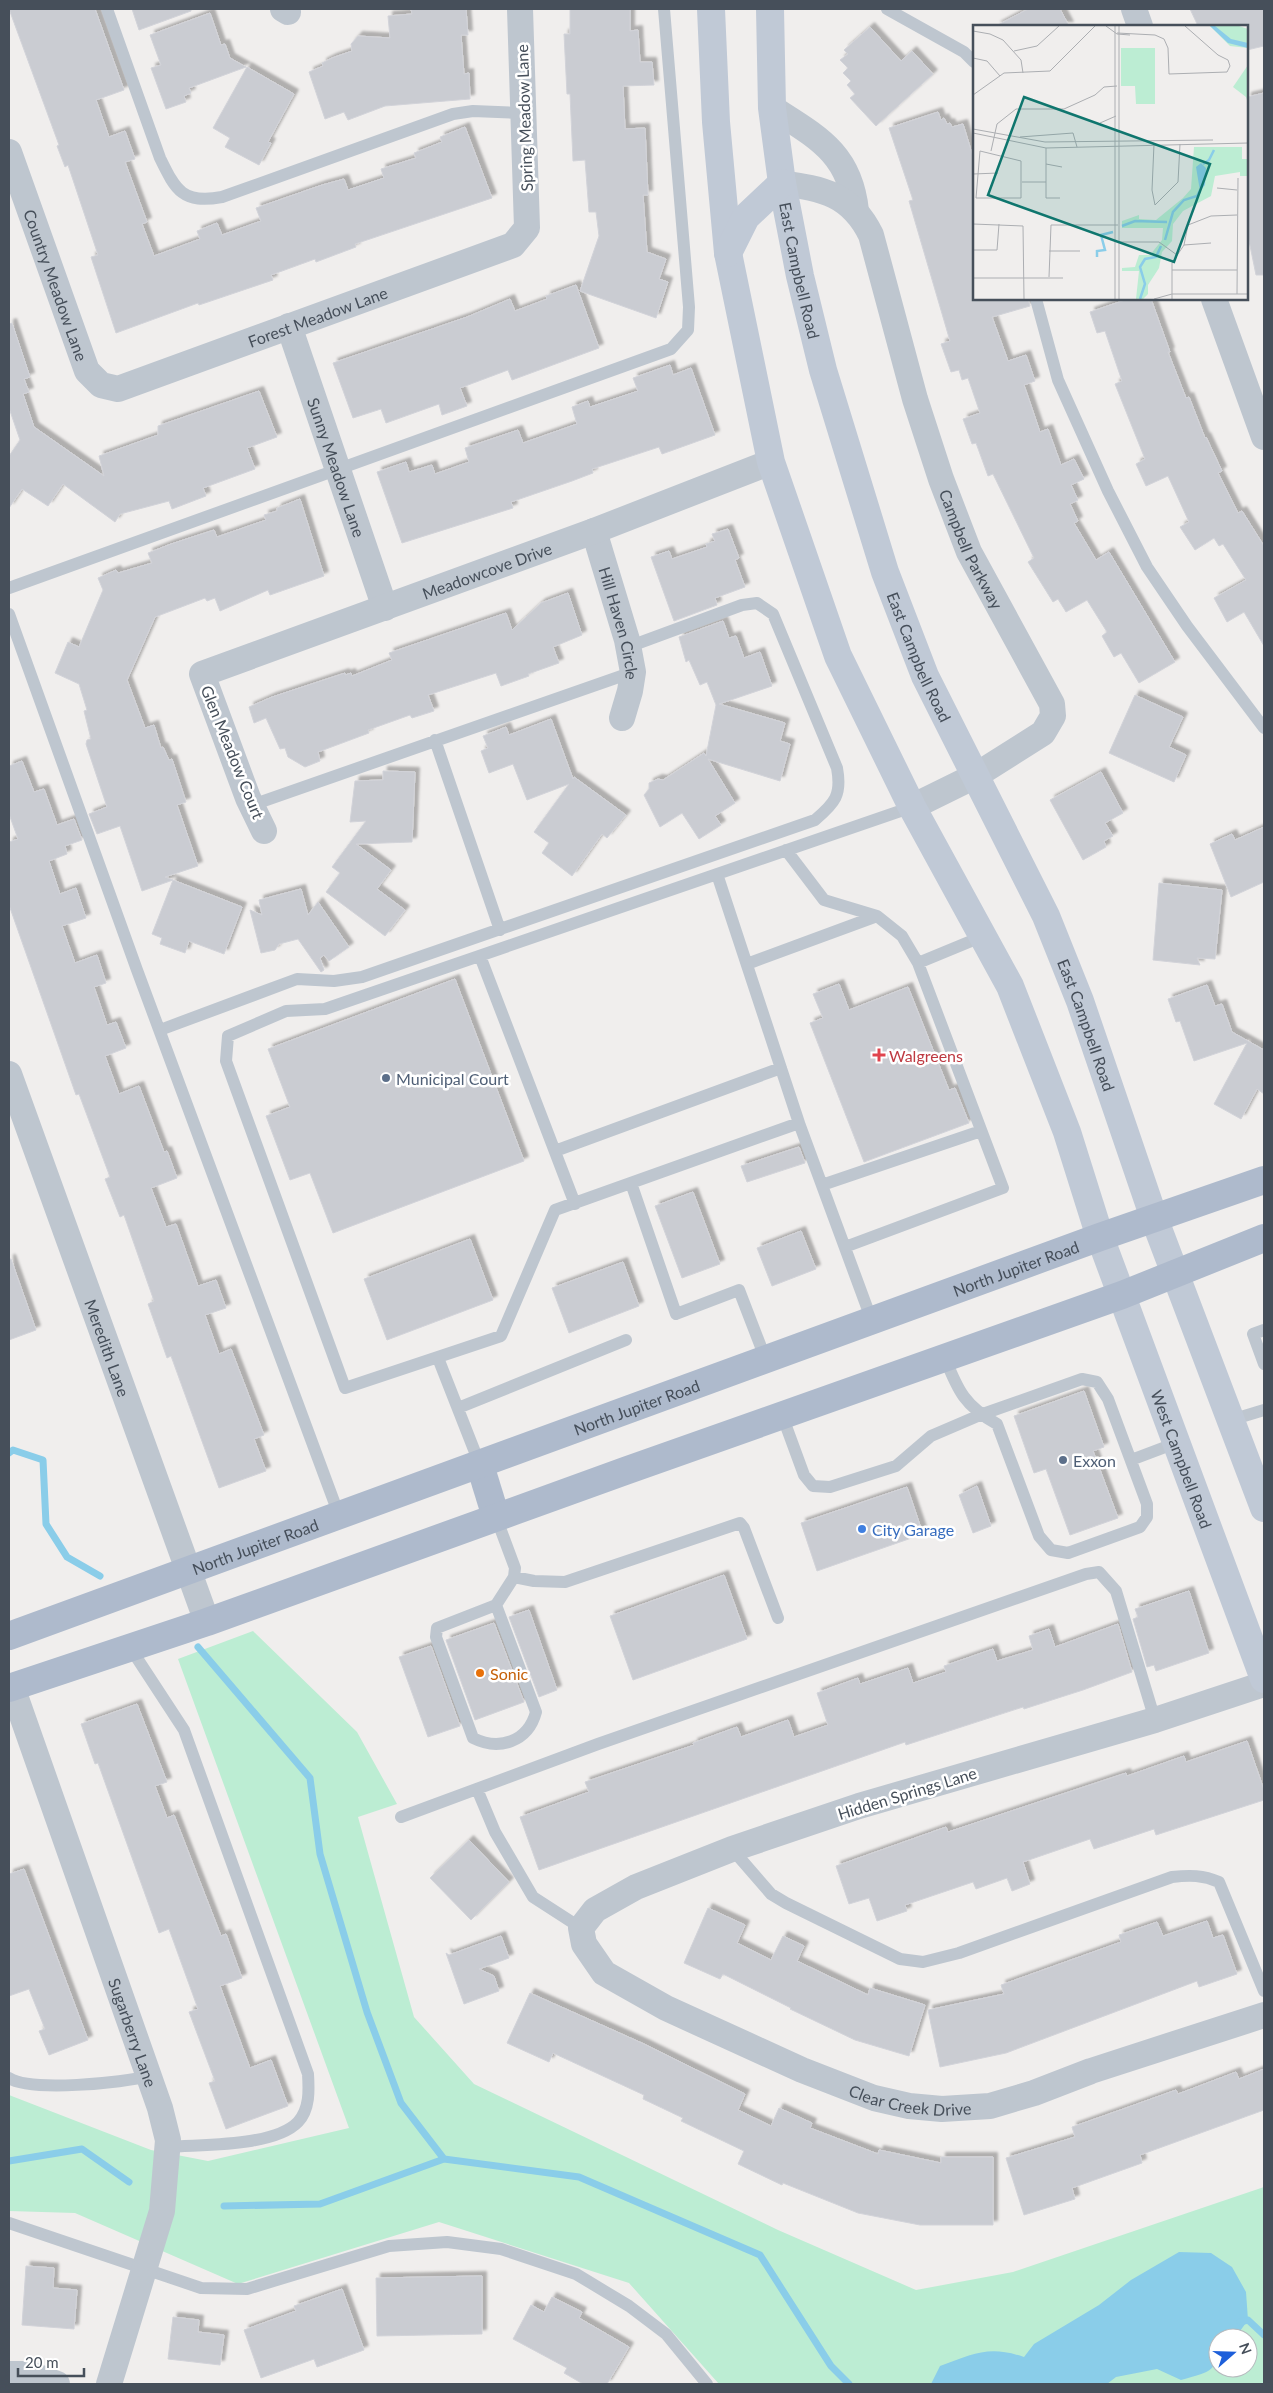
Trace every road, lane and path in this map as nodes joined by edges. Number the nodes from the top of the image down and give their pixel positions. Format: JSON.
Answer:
{"nodes":[{"id":1,"x":107,"y":9,"type":"edge"},
{"id":2,"x":520,"y":9,"type":"edge"},
{"id":3,"x":664,"y":9,"type":"edge"},
{"id":4,"x":711,"y":9,"type":"edge"},
{"id":5,"x":770,"y":9,"type":"edge"},
{"id":6,"x":887,"y":9,"type":"edge"},
{"id":7,"x":1134,"y":9,"type":"edge"},
{"id":8,"x":1140,"y":25,"type":"edge"},
{"id":9,"x":973,"y":61,"type":"edge"},
{"id":10,"x":772,"y":108,"type":"junction"},
{"id":11,"x":524,"y":113,"type":"junction"},
{"id":12,"x":9,"y":152,"type":"edge"},
{"id":13,"x":782,"y":183,"type":"junction"},
{"id":14,"x":856,"y":211,"type":"junction"},
{"id":15,"x":527,"y":228,"type":"joint"},
{"id":16,"x":728,"y":253,"type":"junction"},
{"id":17,"x":1036,"y":300,"type":"edge"},
{"id":18,"x":1214,"y":300,"type":"edge"},
{"id":19,"x":289,"y":326,"type":"junction"},
{"id":20,"x":101,"y":385,"type":"joint"},
{"id":21,"x":1264,"y":437,"type":"edge"},
{"id":22,"x":771,"y":462,"type":"junction"},
{"id":23,"x":338,"y":470,"type":"junction"},
{"id":24,"x":594,"y":531,"type":"junction"},
{"id":25,"x":9,"y":588,"type":"edge"},
{"id":26,"x":385,"y":608,"type":"junction"},
{"id":27,"x":9,"y":616,"type":"edge"},
{"id":28,"x":630,"y":659,"type":"junction"},
{"id":29,"x":202,"y":674,"type":"joint"},
{"id":30,"x":622,"y":718,"type":"dead end"},
{"id":31,"x":1264,"y":728,"type":"edge"},
{"id":32,"x":436,"y":740,"type":"junction"},
{"id":33,"x":975,"y":776,"type":"junction"},
{"id":34,"x":252,"y":805,"type":"junction"},
{"id":35,"x":912,"y":806,"type":"junction"},
{"id":36,"x":264,"y":831,"type":"dead end"},
{"id":37,"x":786,"y":850,"type":"junction"},
{"id":38,"x":717,"y":874,"type":"junction"},
{"id":39,"x":877,"y":916,"type":"junction"},
{"id":40,"x":500,"y":930,"type":"junction"},
{"id":41,"x":981,"y":937,"type":"junction"},
{"id":42,"x":480,"y":956,"type":"junction"},
{"id":43,"x":918,"y":963,"type":"junction"},
{"id":44,"x":747,"y":964,"type":"junction"},
{"id":45,"x":160,"y":1030,"type":"junction"},
{"id":46,"x":781,"y":1068,"type":"junction"},
{"id":47,"x":9,"y":1074,"type":"edge"},
{"id":48,"x":799,"y":1123,"type":"junction"},
{"id":49,"x":982,"y":1131,"type":"junction"},
{"id":50,"x":554,"y":1151,"type":"junction"},
{"id":51,"x":1264,"y":1180,"type":"edge"},
{"id":52,"x":631,"y":1184,"type":"junction"},
{"id":53,"x":822,"y":1185,"type":"junction"},
{"id":54,"x":574,"y":1204,"type":"junction"},
{"id":55,"x":1154,"y":1218,"type":"junction"},
{"id":56,"x":1100,"y":1237,"type":"junction"},
{"id":57,"x":1264,"y":1238,"type":"edge"},
{"id":58,"x":845,"y":1247,"type":"junction"},
{"id":59,"x":1176,"y":1273,"type":"junction"},
{"id":60,"x":1122,"y":1295,"type":"junction"},
{"id":61,"x":872,"y":1320,"type":"junction"},
{"id":62,"x":1264,"y":1330,"type":"edge"},
{"id":63,"x":626,"y":1340,"type":"dead end"},
{"id":64,"x":438,"y":1358,"type":"junction"},
{"id":65,"x":945,"y":1358,"type":"junction"},
{"id":66,"x":766,"y":1360,"type":"junction"},
{"id":67,"x":1264,"y":1364,"type":"edge"},
{"id":68,"x":458,"y":1408,"type":"junction"},
{"id":69,"x":1264,"y":1410,"type":"edge"},
{"id":70,"x":782,"y":1415,"type":"junction"},
{"id":71,"x":980,"y":1415,"type":"junction"},
{"id":72,"x":1231,"y":1420,"type":"junction"},
{"id":73,"x":1176,"y":1443,"type":"junction"},
{"id":74,"x":1131,"y":1460,"type":"junction"},
{"id":75,"x":480,"y":1464,"type":"junction"},
{"id":76,"x":1264,"y":1508,"type":"edge"},
{"id":77,"x":339,"y":1515,"type":"junction"},
{"id":78,"x":496,"y":1517,"type":"junction"},
{"id":79,"x":190,"y":1570,"type":"junction"},
{"id":80,"x":514,"y":1577,"type":"junction"},
{"id":81,"x":496,"y":1605,"type":"junction"},
{"id":82,"x":778,"y":1618,"type":"dead end"},
{"id":83,"x":207,"y":1622,"type":"junction"},
{"id":84,"x":9,"y":1636,"type":"edge"},
{"id":85,"x":130,"y":1649,"type":"junction"},
{"id":86,"x":1264,"y":1679,"type":"edge"},
{"id":87,"x":1264,"y":1684,"type":"edge"},
{"id":88,"x":11,"y":1688,"type":"edge"},
{"id":89,"x":1155,"y":1720,"type":"junction"},
{"id":90,"x":478,"y":1789,"type":"junction"},
{"id":91,"x":401,"y":1817,"type":"dead end"},
{"id":92,"x":732,"y":1849,"type":"junction"},
{"id":93,"x":582,"y":1936,"type":"junction"},
{"id":94,"x":1264,"y":1991,"type":"edge"},
{"id":95,"x":1264,"y":2015,"type":"edge"},
{"id":96,"x":149,"y":2076,"type":"junction"},
{"id":97,"x":9,"y":2078,"type":"edge"},
{"id":98,"x":168,"y":2147,"type":"junction"},
{"id":99,"x":9,"y":2223,"type":"edge"},
{"id":100,"x":145,"y":2268,"type":"junction"},
{"id":101,"x":9,"y":2374,"type":"edge"},
{"id":102,"x":57,"y":2384,"type":"edge"},
{"id":103,"x":109,"y":2384,"type":"edge"},
{"id":104,"x":707,"y":2384,"type":"edge"}],
"edges":[{"from":1,"to":11,"type":"lane"},
{"from":2,"to":11,"type":"street","name":"Spring Meadow Lane"},
{"from":3,"to":23,"type":"lane"},
{"from":4,"to":16,"type":"main road"},
{"from":5,"to":10,"type":"main road","name":"East Campbell Road"},
{"from":6,"to":9,"type":"lane"},
{"from":7,"to":8,"type":"street"},
{"from":10,"to":13,"type":"main road","name":"East Campbell Road"},
{"from":10,"to":14,"type":"street","name":"Campbell Parkway"},
{"from":11,"to":15,"type":"street","name":"Spring Meadow Lane"},
{"from":12,"to":20,"type":"street","name":"Country Meadow Lane"},
{"from":13,"to":14,"type":"street","name":"Campbell Parkway"},
{"from":13,"to":16,"type":"main road"},
{"from":13,"to":33,"type":"main road","name":"East Campbell Road"},
{"from":14,"to":33,"type":"street","name":"Campbell Parkway"},
{"from":15,"to":19,"type":"street","name":"Forest Meadow Lane"},
{"from":16,"to":22,"type":"main road"},
{"from":17,"to":31,"type":"lane"},
{"from":18,"to":21,"type":"street"},
{"from":19,"to":20,"type":"street","name":"Forest Meadow Lane"},
{"from":19,"to":23,"type":"street","name":"Sunny Meadow Lane"},
{"from":22,"to":24,"type":"street","name":"Meadowcove Drive"},
{"from":22,"to":35,"type":"main road"},
{"from":23,"to":25,"type":"lane"},
{"from":23,"to":26,"type":"street","name":"Sunny Meadow Lane"},
{"from":24,"to":26,"type":"street","name":"Meadowcove Drive"},
{"from":24,"to":28,"type":"street","name":"Hill Haven Circle"},
{"from":26,"to":29,"type":"street","name":"Meadowcove Drive"},
{"from":27,"to":45,"type":"lane"},
{"from":28,"to":30,"type":"street","name":"Hill Haven Circle"},
{"from":28,"to":32,"type":"lane"},
{"from":28,"to":40,"type":"lane"},
{"from":29,"to":34,"type":"street","name":"Glen Meadow Court"},
{"from":32,"to":34,"type":"lane"},
{"from":32,"to":40,"type":"lane"},
{"from":33,"to":35,"type":"street","name":"Campbell Parkway"},
{"from":33,"to":55,"type":"main road","name":"East Campbell Road"},
{"from":34,"to":36,"type":"street","name":"Glen Meadow Court"},
{"from":35,"to":37,"type":"lane"},
{"from":35,"to":41,"type":"main road"},
{"from":37,"to":38,"type":"lane"},
{"from":37,"to":39,"type":"lane"},
{"from":38,"to":42,"type":"lane"},
{"from":38,"to":44,"type":"lane"},
{"from":39,"to":43,"type":"lane"},
{"from":39,"to":44,"type":"lane"},
{"from":40,"to":45,"type":"lane"},
{"from":41,"to":43,"type":"lane"},
{"from":41,"to":56,"type":"main road"},
{"from":42,"to":50,"type":"lane"},
{"from":42,"to":64,"type":"lane"},
{"from":43,"to":49,"type":"lane"},
{"from":44,"to":46,"type":"lane"},
{"from":45,"to":77,"type":"lane"},
{"from":46,"to":48,"type":"lane"},
{"from":46,"to":50,"type":"lane"},
{"from":47,"to":79,"type":"street","name":"Meredith Lane"},
{"from":48,"to":52,"type":"lane"},
{"from":48,"to":53,"type":"lane"},
{"from":49,"to":53,"type":"lane"},
{"from":49,"to":58,"type":"lane"},
{"from":50,"to":54,"type":"lane"},
{"from":51,"to":55,"type":"main road","name":"North Jupiter Road"},
{"from":52,"to":54,"type":"lane"},
{"from":52,"to":66,"type":"lane"},
{"from":53,"to":58,"type":"lane"},
{"from":54,"to":64,"type":"lane"},
{"from":55,"to":56,"type":"main road","name":"North Jupiter Road"},
{"from":55,"to":59,"type":"main road","name":"East Campbell Road"},
{"from":56,"to":60,"type":"main road","name":"West Campbell Road"},
{"from":56,"to":61,"type":"main road","name":"North Jupiter Road"},
{"from":57,"to":59,"type":"main road"},
{"from":58,"to":61,"type":"lane"},
{"from":59,"to":60,"type":"main road"},
{"from":59,"to":72,"type":"main road"},
{"from":60,"to":65,"type":"main road"},
{"from":60,"to":73,"type":"main road","name":"West Campbell Road"},
{"from":61,"to":66,"type":"main road","name":"North Jupiter Road"},
{"from":62,"to":67,"type":"lane"},
{"from":63,"to":68,"type":"lane"},
{"from":64,"to":68,"type":"lane"},
{"from":65,"to":70,"type":"main road"},
{"from":65,"to":71,"type":"lane"},
{"from":66,"to":75,"type":"main road","name":"North Jupiter Road"},
{"from":68,"to":75,"type":"lane"},
{"from":69,"to":72,"type":"lane"},
{"from":70,"to":71,"type":"lane"},
{"from":70,"to":78,"type":"main road"},
{"from":71,"to":74,"type":"lane"},
{"from":71,"to":74,"type":"lane"},
{"from":72,"to":76,"type":"main road"},
{"from":73,"to":74,"type":"lane"},
{"from":73,"to":86,"type":"main road","name":"West Campbell Road"},
{"from":75,"to":77,"type":"main road","name":"North Jupiter Road"},
{"from":75,"to":78,"type":"main road"},
{"from":77,"to":79,"type":"main road","name":"North Jupiter Road"},
{"from":78,"to":80,"type":"lane"},
{"from":78,"to":83,"type":"main road"},
{"from":79,"to":83,"type":"street","name":"Meredith Lane"},
{"from":79,"to":84,"type":"main road","name":"North Jupiter Road"},
{"from":80,"to":81,"type":"lane"},
{"from":80,"to":82,"type":"lane"},
{"from":81,"to":81,"type":"lane"},
{"from":83,"to":85,"type":"main road"},
{"from":85,"to":88,"type":"main road"},
{"from":85,"to":98,"type":"lane"},
{"from":87,"to":89,"type":"street","name":"Hidden Springs Lane"},
{"from":88,"to":96,"type":"street","name":"Sugarberry Lane"},
{"from":89,"to":90,"type":"lane"},
{"from":89,"to":92,"type":"street","name":"Hidden Springs Lane"},
{"from":90,"to":91,"type":"lane"},
{"from":90,"to":93,"type":"lane"},
{"from":92,"to":93,"type":"street","name":"Hidden Springs Lane"},
{"from":92,"to":94,"type":"lane"},
{"from":93,"to":95,"type":"street","name":"Clear Creek Drive"},
{"from":96,"to":97,"type":"lane"},
{"from":96,"to":98,"type":"street","name":"Sugarberry Lane"},
{"from":98,"to":100,"type":"street","name":"Sugarberry Lane"},
{"from":99,"to":100,"type":"lane"},
{"from":100,"to":103,"type":"street","name":"Sugarberry Lane"},
{"from":100,"to":104,"type":"lane"},
{"from":101,"to":102,"type":"street"}]}
